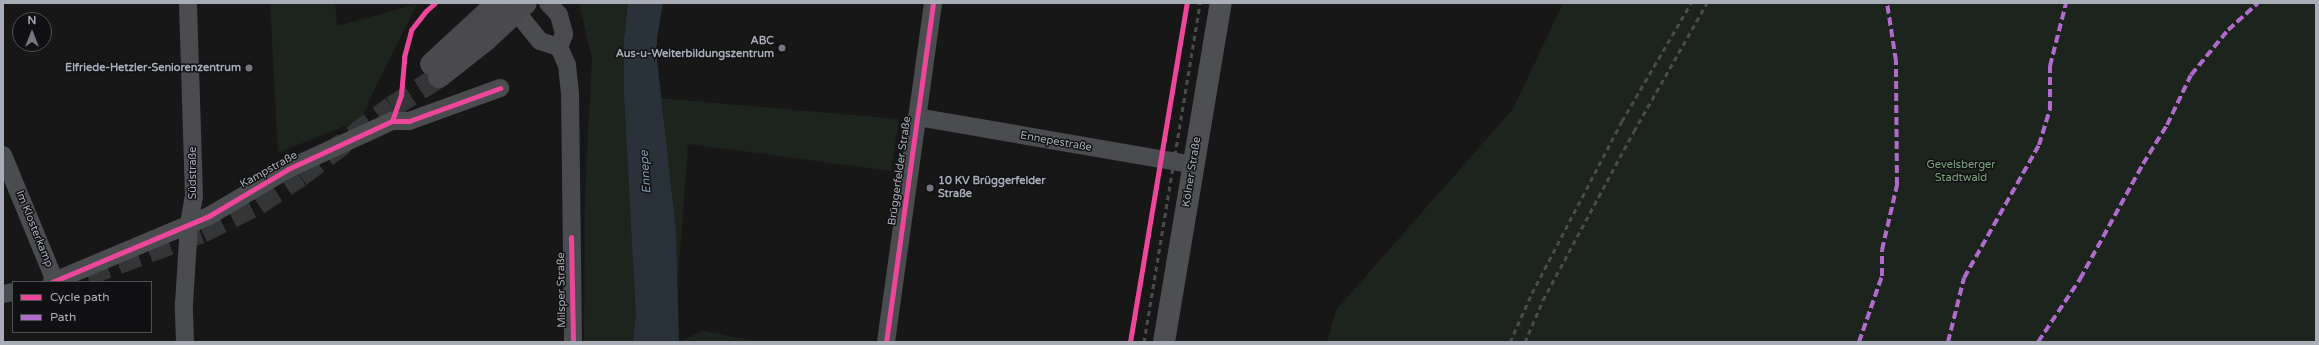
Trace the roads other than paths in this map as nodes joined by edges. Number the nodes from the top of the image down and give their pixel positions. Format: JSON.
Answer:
{"nodes":[{"id":1,"x":188,"y":3,"type":"edge"},
{"id":2,"x":496,"y":3,"type":"edge"},
{"id":3,"x":548,"y":3,"type":"edge"},
{"id":4,"x":933,"y":3,"type":"edge"},
{"id":5,"x":1221,"y":3,"type":"edge"},
{"id":6,"x":518,"y":6,"type":"edge"},
{"id":7,"x":559,"y":47,"type":"junction"},
{"id":8,"x":500,"y":88,"type":"dead end"},
{"id":9,"x":917,"y":117,"type":"junction"},
{"id":10,"x":3,"y":155,"type":"edge"},
{"id":11,"x":1195,"y":165,"type":"junction"},
{"id":12,"x":190,"y":224,"type":"junction"},
{"id":13,"x":53,"y":281,"type":"edge"},
{"id":14,"x":55,"y":281,"type":"edge"},
{"id":15,"x":185,"y":342,"type":"edge"},
{"id":16,"x":573,"y":342,"type":"edge"},
{"id":17,"x":886,"y":342,"type":"edge"},
{"id":18,"x":1164,"y":342,"type":"edge"}],
"edges":[{"from":1,"to":12,"type":"street","name":"Südstraße"},
{"from":2,"to":6,"type":"main road"},
{"from":3,"to":7,"type":"street"},
{"from":4,"to":9,"type":"street","name":"Brüggerfelder Straße"},
{"from":5,"to":11,"type":"main road","name":"Kölner Straße"},
{"from":6,"to":7,"type":"street"},
{"from":7,"to":16,"type":"street","name":"Milsper Straße"},
{"from":8,"to":12,"type":"street","name":"Kampstraße"},
{"from":9,"to":11,"type":"street","name":"Ennepestraße"},
{"from":9,"to":17,"type":"street","name":"Brüggerfelder Straße"},
{"from":10,"to":13,"type":"street","name":"Im Klosterkamp"},
{"from":11,"to":18,"type":"main road","name":"Kölner Straße"},
{"from":12,"to":14,"type":"street","name":"Kampstraße"},
{"from":12,"to":15,"type":"street","name":"Südstraße"}]}
